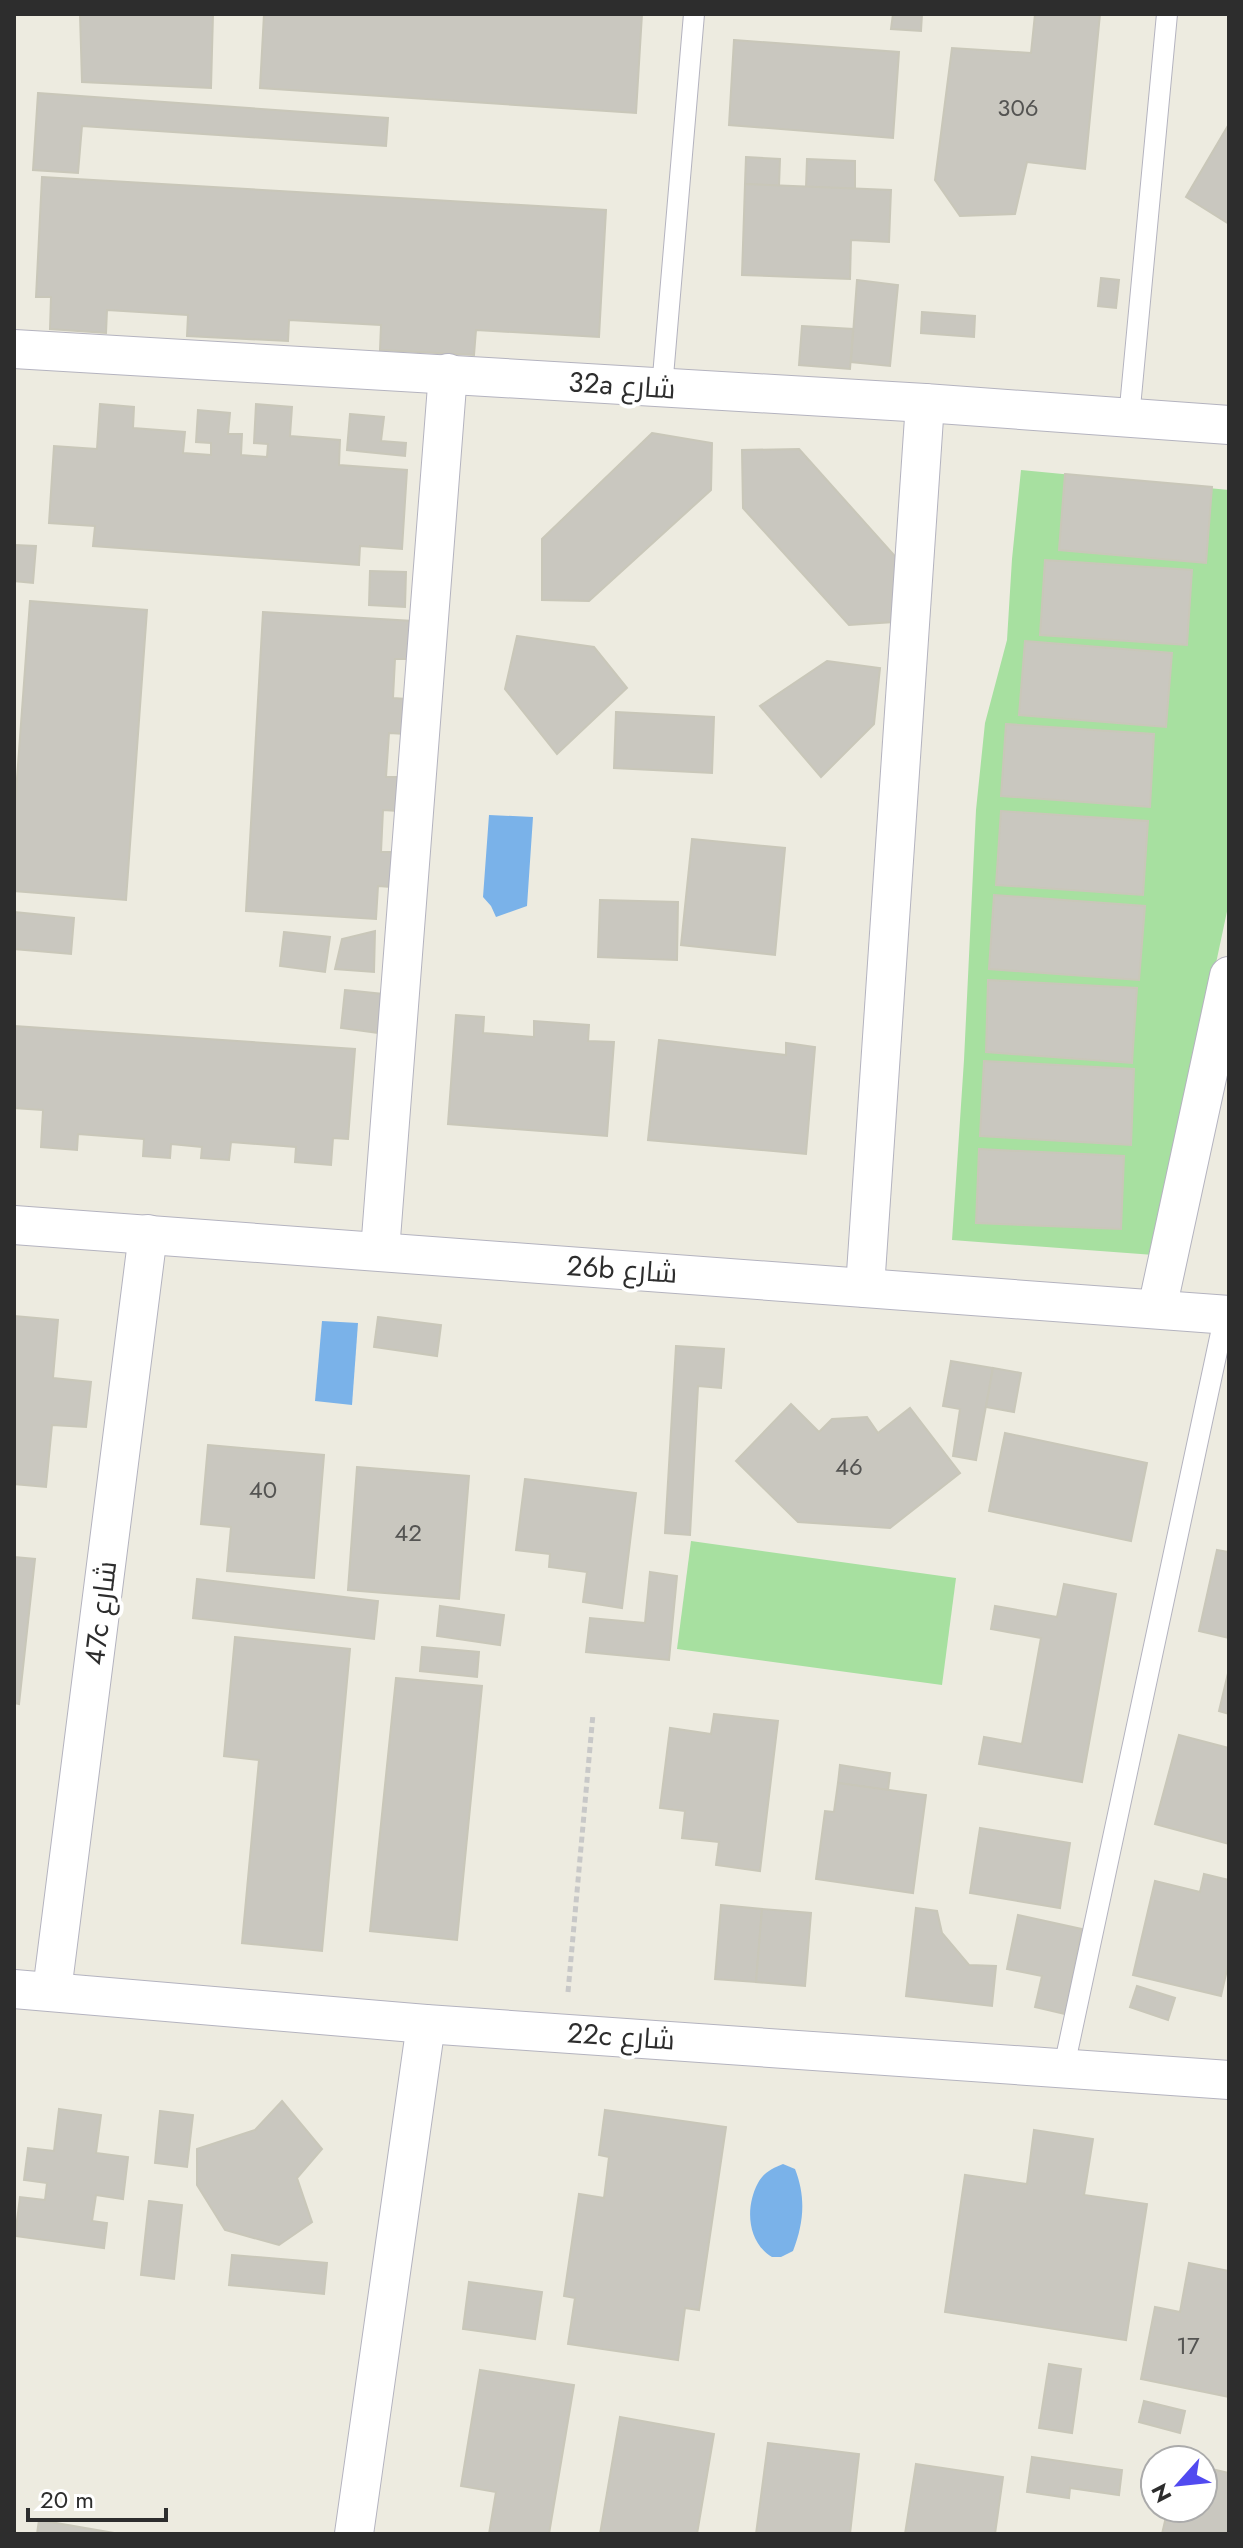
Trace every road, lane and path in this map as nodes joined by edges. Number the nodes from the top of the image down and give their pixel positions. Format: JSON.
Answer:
{"nodes":[{"id":1,"x":694,"y":14,"type":"edge"},
{"id":2,"x":1167,"y":14,"type":"edge"},
{"id":3,"x":14,"y":349,"type":"edge"},
{"id":4,"x":448,"y":373,"type":"junction"},
{"id":5,"x":662,"y":388,"type":"junction"},
{"id":6,"x":925,"y":403,"type":"junction"},
{"id":7,"x":1129,"y":418,"type":"junction"},
{"id":8,"x":1229,"y":425,"type":"edge"},
{"id":9,"x":1229,"y":976,"type":"edge"},
{"id":10,"x":14,"y":1225,"type":"edge"},
{"id":11,"x":148,"y":1234,"type":"junction"},
{"id":12,"x":380,"y":1251,"type":"junction"},
{"id":13,"x":865,"y":1288,"type":"junction"},
{"id":14,"x":1157,"y":1309,"type":"junction"},
{"id":15,"x":1227,"y":1315,"type":"edge"},
{"id":16,"x":593,"y":1714,"type":"dead end"},
{"id":17,"x":14,"y":1989,"type":"edge"},
{"id":18,"x":52,"y":1991,"type":"junction"},
{"id":19,"x":426,"y":2024,"type":"junction"},
{"id":20,"x":564,"y":2032,"type":"junction"},
{"id":21,"x":1064,"y":2067,"type":"junction"},
{"id":22,"x":1229,"y":2080,"type":"edge"},
{"id":23,"x":354,"y":2534,"type":"edge"}],
"edges":[{"from":1,"to":5,"type":"lane"},
{"from":2,"to":7,"type":"lane"},
{"from":3,"to":4,"type":"street","name":"32a شارع"},
{"from":4,"to":5,"type":"street","name":"32a شارع"},
{"from":4,"to":12,"type":"street"},
{"from":5,"to":6,"type":"street","name":"32a شارع"},
{"from":6,"to":7,"type":"street","name":"32a شارع"},
{"from":6,"to":13,"type":"street"},
{"from":7,"to":8,"type":"street","name":"32a شارع"},
{"from":9,"to":14,"type":"street"},
{"from":10,"to":11,"type":"street","name":"26b شارع"},
{"from":11,"to":12,"type":"street","name":"26b شارع"},
{"from":11,"to":18,"type":"street","name":"47c شارع"},
{"from":12,"to":13,"type":"street","name":"26b شارع"},
{"from":13,"to":14,"type":"street","name":"26b شارع"},
{"from":14,"to":15,"type":"street","name":"26b شارع"},
{"from":15,"to":21,"type":"lane"},
{"from":16,"to":20,"type":"path"},
{"from":17,"to":18,"type":"street","name":"22c شارع"},
{"from":18,"to":19,"type":"street","name":"22c شارع"},
{"from":19,"to":20,"type":"street","name":"22c شارع"},
{"from":19,"to":23,"type":"street"},
{"from":20,"to":21,"type":"street","name":"22c شارع"},
{"from":21,"to":22,"type":"street","name":"22c شارع"}]}
